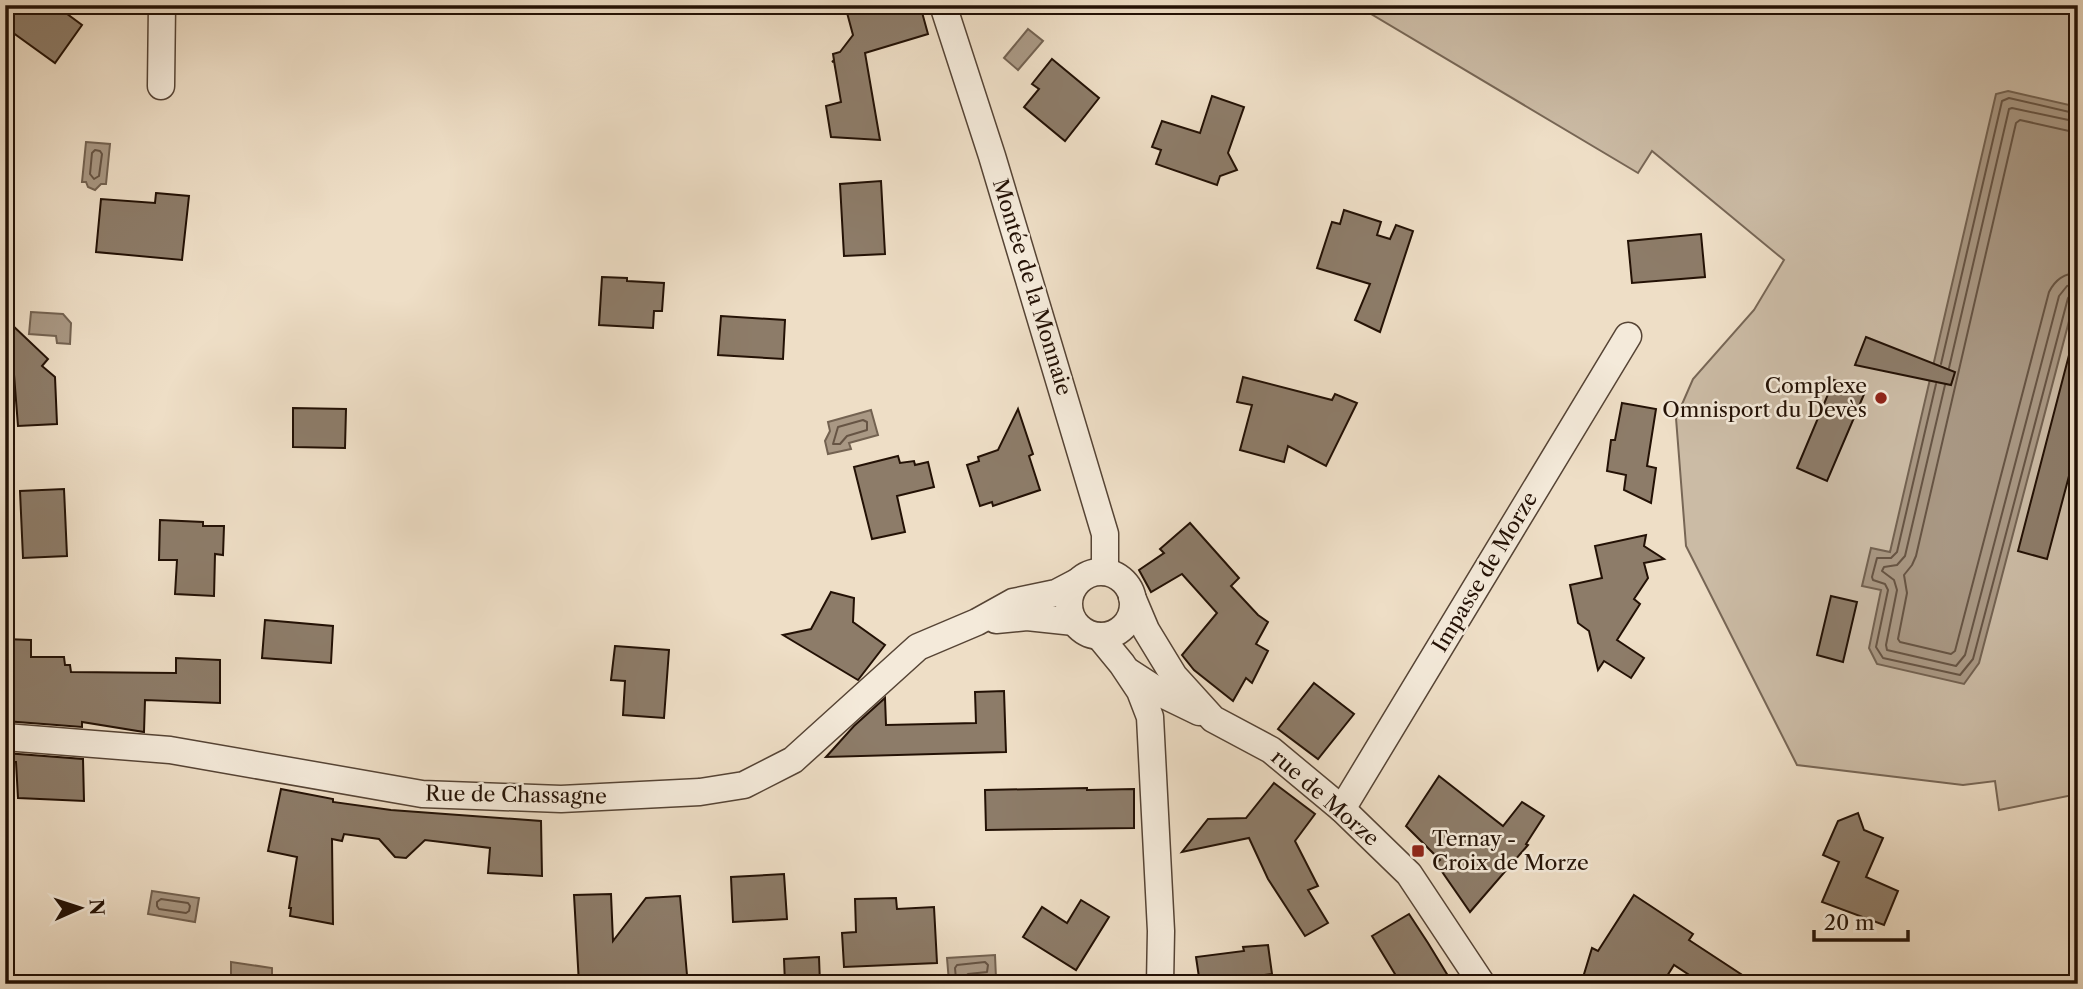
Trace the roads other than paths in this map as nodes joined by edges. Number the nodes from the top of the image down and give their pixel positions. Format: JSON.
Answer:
{"nodes":[{"id":1,"x":162,"y":5,"type":"edge"},
{"id":2,"x":943,"y":5,"type":"edge"},
{"id":3,"x":161,"y":86,"type":"dead end"},
{"id":4,"x":1628,"y":336,"type":"dead end"},
{"id":5,"x":1105,"y":572,"type":"junction"},
{"id":6,"x":1077,"y":582,"type":"junction"},
{"id":7,"x":1132,"y":597,"type":"junction"},
{"id":8,"x":977,"y":622,"type":"junction"},
{"id":9,"x":1074,"y":622,"type":"junction"},
{"id":10,"x":1099,"y":636,"type":"junction"},
{"id":11,"x":1126,"y":670,"type":"junction"},
{"id":12,"x":1182,"y":695,"type":"junction"},
{"id":13,"x":5,"y":737,"type":"edge"},
{"id":14,"x":1153,"y":759,"type":"junction"},
{"id":15,"x":1342,"y":808,"type":"junction"},
{"id":16,"x":1160,"y":984,"type":"edge"},
{"id":17,"x":1482,"y":984,"type":"edge"}],
"edges":[{"from":1,"to":3,"type":"street"},
{"from":2,"to":5,"type":"street","name":"Montée de la Monnaie"},
{"from":4,"to":15,"type":"street","name":"Impasse de Morze"},
{"from":5,"to":6,"type":"street"},
{"from":5,"to":7,"type":"street"},
{"from":6,"to":8,"type":"street"},
{"from":6,"to":9,"type":"street"},
{"from":7,"to":10,"type":"street"},
{"from":7,"to":12,"type":"street"},
{"from":8,"to":9,"type":"street"},
{"from":8,"to":13,"type":"street","name":"Rue de Chassagne"},
{"from":9,"to":10,"type":"street"},
{"from":10,"to":11,"type":"street"},
{"from":11,"to":12,"type":"street","name":"rue de Morze"},
{"from":11,"to":14,"type":"street"},
{"from":12,"to":14,"type":"street"},
{"from":12,"to":15,"type":"street","name":"rue de Morze"},
{"from":14,"to":16,"type":"street"},
{"from":15,"to":17,"type":"street","name":"rue de Morze"}]}
